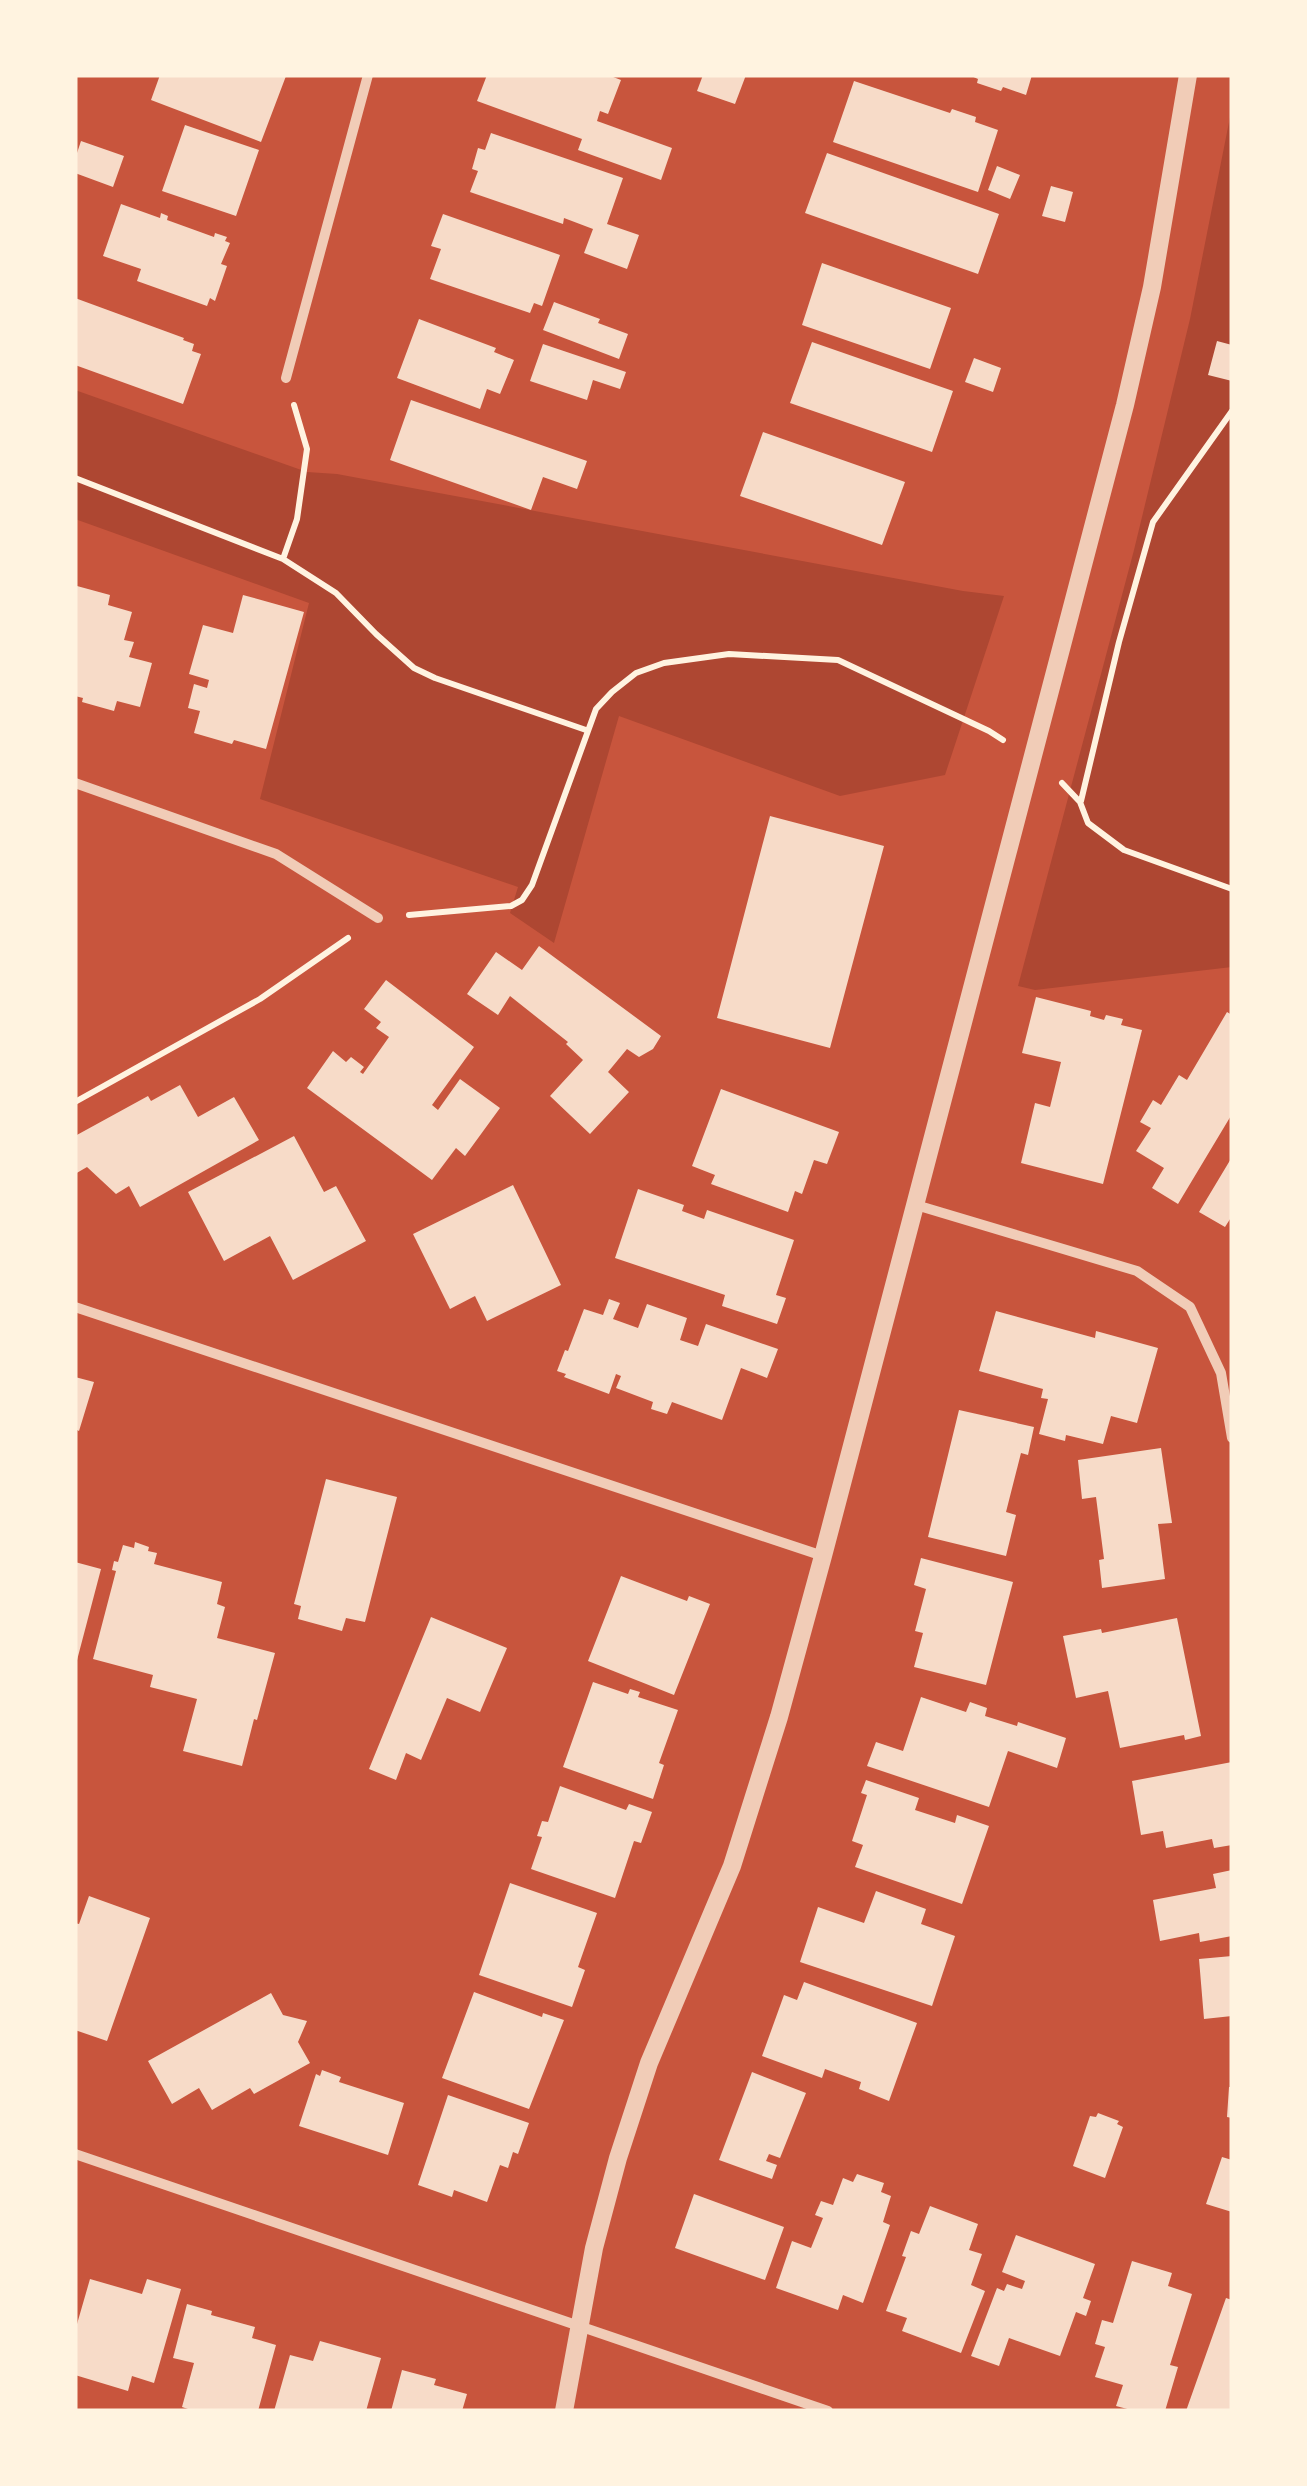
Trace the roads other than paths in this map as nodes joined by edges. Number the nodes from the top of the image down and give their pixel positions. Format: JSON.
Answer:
{"nodes":[{"id":1,"x":368,"y":75,"type":"edge"},
{"id":2,"x":1188,"y":75,"type":"edge"},
{"id":3,"x":286,"y":378,"type":"road end"},
{"id":4,"x":75,"y":783,"type":"edge"},
{"id":5,"x":378,"y":918,"type":"road end"},
{"id":6,"x":916,"y":1205,"type":"junction"},
{"id":7,"x":75,"y":1306,"type":"edge"},
{"id":8,"x":1232,"y":1438,"type":"edge"},
{"id":9,"x":822,"y":1556,"type":"junction"},
{"id":10,"x":75,"y":2154,"type":"edge"},
{"id":11,"x":581,"y":2327,"type":"junction"},
{"id":12,"x":564,"y":2411,"type":"edge"},
{"id":13,"x":828,"y":2411,"type":"edge"}],
"edges":[{"from":1,"to":3,"type":"street"},
{"from":2,"to":6,"type":"street"},
{"from":4,"to":5,"type":"street"},
{"from":6,"to":8,"type":"street"},
{"from":6,"to":9,"type":"street"},
{"from":7,"to":9,"type":"street"},
{"from":9,"to":11,"type":"street"},
{"from":10,"to":11,"type":"street"},
{"from":11,"to":12,"type":"street"},
{"from":11,"to":13,"type":"street"}]}
